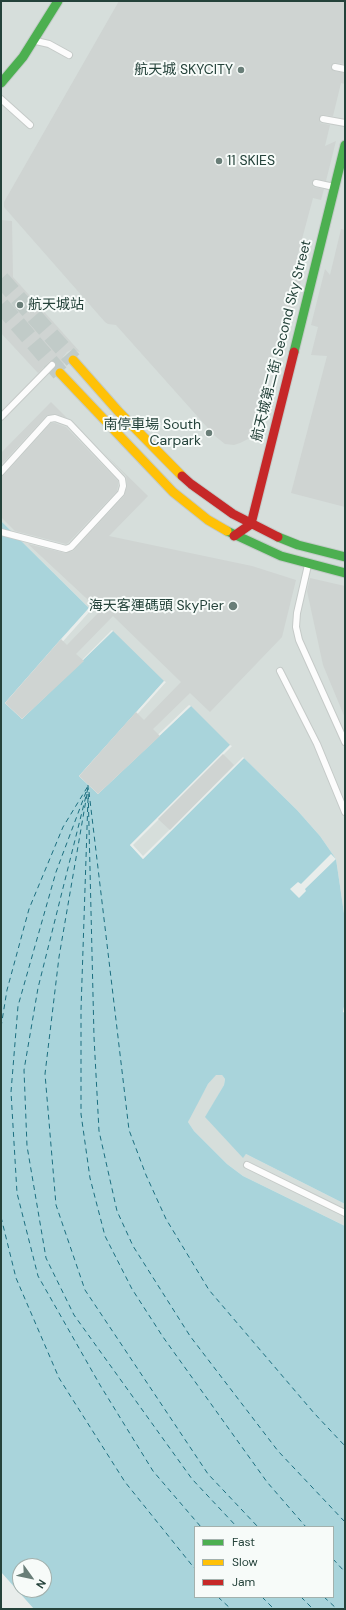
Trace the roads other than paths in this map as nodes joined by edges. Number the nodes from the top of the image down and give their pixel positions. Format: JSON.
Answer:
{"nodes":[{"id":1,"x":58,"y":1,"type":"edge"},
{"id":2,"x":35,"y":41,"type":"junction"},
{"id":3,"x":69,"y":55,"type":"dead end"},
{"id":4,"x":335,"y":68,"type":"dead end"},
{"id":5,"x":345,"y":70,"type":"edge"},
{"id":6,"x":1,"y":83,"type":"edge"},
{"id":7,"x":1,"y":99,"type":"edge"},
{"id":8,"x":323,"y":119,"type":"dead end"},
{"id":9,"x":345,"y":123,"type":"edge"},
{"id":10,"x":30,"y":125,"type":"dead end"},
{"id":11,"x":345,"y":145,"type":"edge"},
{"id":12,"x":316,"y":183,"type":"dead end"},
{"id":13,"x":335,"y":187,"type":"junction"},
{"id":14,"x":73,"y":360,"type":"tunnel mouth"},
{"id":15,"x":52,"y":365,"type":"dead end"},
{"id":16,"x":60,"y":373,"type":"tunnel mouth"},
{"id":17,"x":1,"y":417,"type":"edge"},
{"id":18,"x":1,"y":472,"type":"edge"},
{"id":19,"x":251,"y":524,"type":"junction"},
{"id":20,"x":1,"y":532,"type":"edge"},
{"id":21,"x":234,"y":536,"type":"junction"},
{"id":22,"x":345,"y":557,"type":"edge"},
{"id":23,"x":309,"y":564,"type":"junction"},
{"id":24,"x":345,"y":573,"type":"edge"},
{"id":25,"x":280,"y":671,"type":"dead end"},
{"id":26,"x":345,"y":742,"type":"edge"},
{"id":27,"x":345,"y":812,"type":"edge"},
{"id":28,"x":247,"y":1165,"type":"dead end"},
{"id":29,"x":345,"y":1213,"type":"edge"}],
"edges":[{"from":1,"to":2,"type":"street"},
{"from":2,"to":3,"type":"lane"},
{"from":2,"to":6,"type":"street"},
{"from":4,"to":5,"type":"lane"},
{"from":7,"to":10,"type":"lane"},
{"from":8,"to":9,"type":"lane"},
{"from":11,"to":13,"type":"street","name":"航天城第二街 Second Sky Street"},
{"from":12,"to":13,"type":"lane"},
{"from":13,"to":19,"type":"street","name":"航天城第二街 Second Sky Street"},
{"from":14,"to":19,"type":"street"},
{"from":15,"to":17,"type":"lane"},
{"from":16,"to":21,"type":"street"},
{"from":18,"to":20,"type":"lane"},
{"from":19,"to":21,"type":"street"},
{"from":19,"to":22,"type":"street"},
{"from":21,"to":23,"type":"street"},
{"from":23,"to":24,"type":"street"},
{"from":23,"to":26,"type":"lane"},
{"from":25,"to":27,"type":"lane"},
{"from":28,"to":29,"type":"lane"}]}
